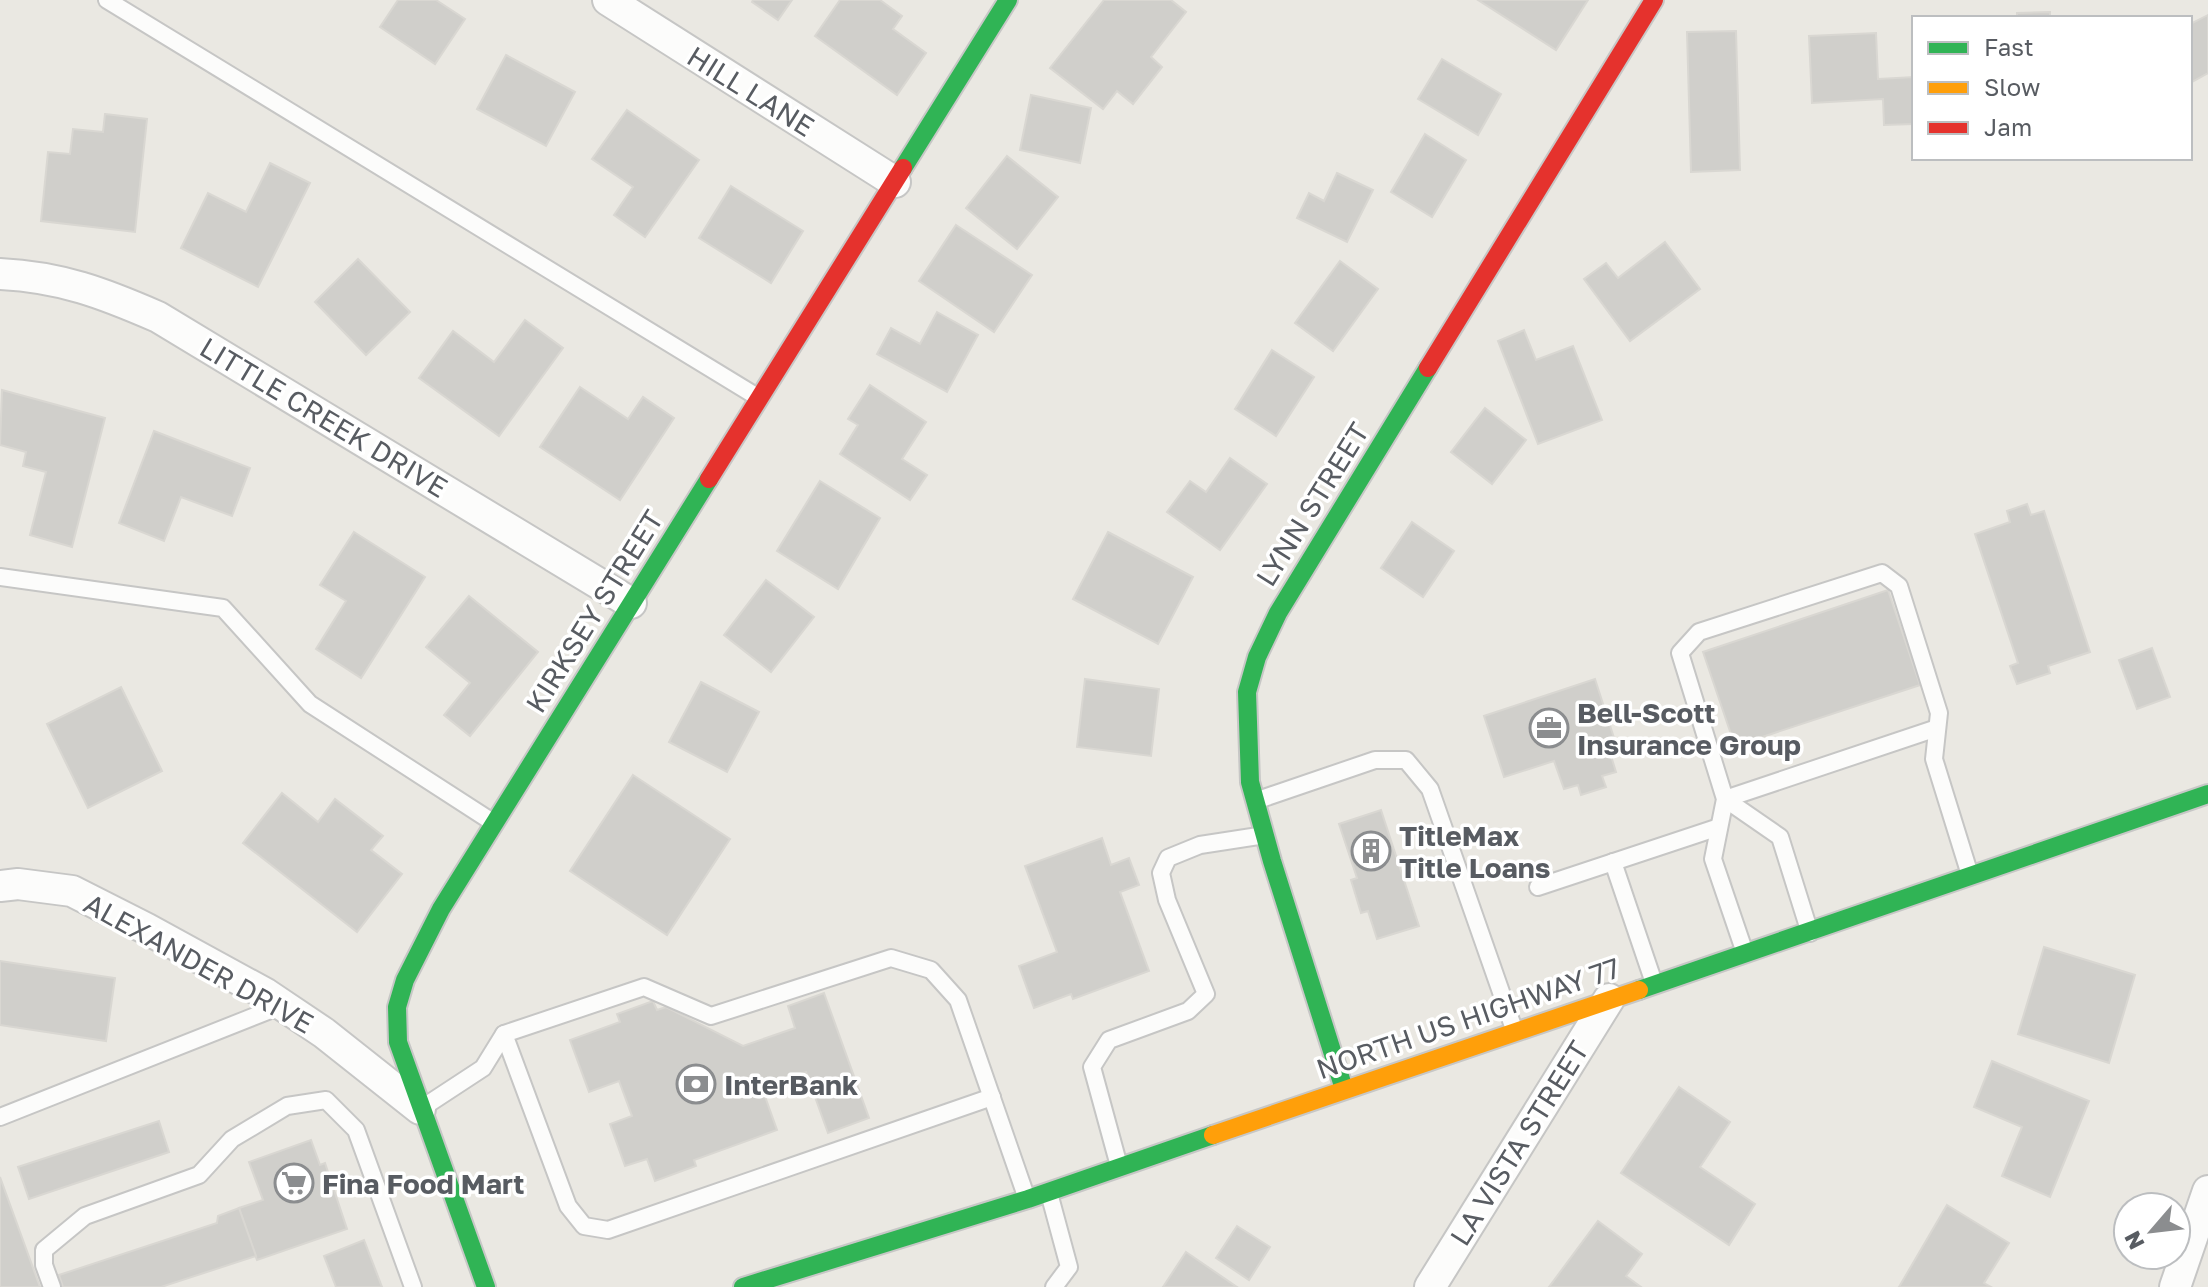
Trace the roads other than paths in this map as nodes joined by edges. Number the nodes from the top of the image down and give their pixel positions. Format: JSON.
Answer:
{"nodes":[{"id":1,"x":107,"y":0,"type":"edge"},
{"id":2,"x":608,"y":0,"type":"edge"},
{"id":3,"x":1008,"y":0,"type":"edge"},
{"id":4,"x":1654,"y":0,"type":"edge"},
{"id":5,"x":895,"y":182,"type":"junction"},
{"id":6,"x":0,"y":274,"type":"edge"},
{"id":7,"x":760,"y":399,"type":"junction"},
{"id":8,"x":0,"y":577,"type":"edge"},
{"id":9,"x":631,"y":603,"type":"junction"},
{"id":10,"x":1937,"y":728,"type":"junction"},
{"id":11,"x":2208,"y":794,"type":"edge"},
{"id":12,"x":1725,"y":799,"type":"junction"},
{"id":13,"x":1255,"y":801,"type":"junction"},
{"id":14,"x":494,"y":823,"type":"junction"},
{"id":15,"x":1719,"y":827,"type":"junction"},
{"id":16,"x":1265,"y":835,"type":"junction"},
{"id":17,"x":1613,"y":862,"type":"junction"},
{"id":18,"x":1971,"y":877,"type":"junction"},
{"id":19,"x":0,"y":886,"type":"edge"},
{"id":20,"x":1538,"y":887,"type":"dead end"},
{"id":21,"x":1810,"y":933,"type":"junction"},
{"id":22,"x":1745,"y":953,"type":"junction"},
{"id":23,"x":1654,"y":984,"type":"junction"},
{"id":24,"x":1609,"y":999,"type":"junction"},
{"id":25,"x":283,"y":1005,"type":"junction"},
{"id":26,"x":504,"y":1034,"type":"junction"},
{"id":27,"x":1516,"y":1034,"type":"junction"},
{"id":28,"x":1344,"y":1089,"type":"junction"},
{"id":29,"x":992,"y":1097,"type":"junction"},
{"id":30,"x":420,"y":1109,"type":"junction"},
{"id":31,"x":0,"y":1117,"type":"edge"},
{"id":32,"x":1120,"y":1167,"type":"junction"},
{"id":33,"x":1049,"y":1191,"type":"junction"},
{"id":34,"x":2208,"y":1191,"type":"edge"},
{"id":35,"x":1028,"y":1199,"type":"junction"},
{"id":36,"x":1069,"y":1267,"type":"junction"},
{"id":37,"x":52,"y":1287,"type":"edge"},
{"id":38,"x":413,"y":1287,"type":"edge"},
{"id":39,"x":486,"y":1287,"type":"edge"},
{"id":40,"x":743,"y":1287,"type":"edge"},
{"id":41,"x":1054,"y":1287,"type":"edge"},
{"id":42,"x":1069,"y":1287,"type":"edge"},
{"id":43,"x":1430,"y":1287,"type":"edge"},
{"id":44,"x":2175,"y":1287,"type":"edge"}],
"edges":[{"from":1,"to":7,"type":"lane"},
{"from":2,"to":5,"type":"street","name":"HILL LANE"},
{"from":3,"to":5,"type":"street","name":"KIRKSEY STREET"},
{"from":4,"to":13,"type":"street","name":"LYNN STREET"},
{"from":5,"to":7,"type":"street","name":"KIRKSEY STREET"},
{"from":6,"to":9,"type":"street","name":"LITTLE CREEK DRIVE"},
{"from":7,"to":9,"type":"street","name":"KIRKSEY STREET"},
{"from":8,"to":14,"type":"lane"},
{"from":9,"to":14,"type":"street","name":"KIRKSEY STREET"},
{"from":10,"to":12,"type":"lane"},
{"from":10,"to":12,"type":"lane"},
{"from":10,"to":18,"type":"lane"},
{"from":11,"to":18,"type":"street","name":"NORTH US HIGHWAY 77"},
{"from":12,"to":15,"type":"lane"},
{"from":12,"to":21,"type":"lane"},
{"from":13,"to":16,"type":"street","name":"LYNN STREET"},
{"from":13,"to":27,"type":"lane"},
{"from":14,"to":30,"type":"street","name":"KIRKSEY STREET"},
{"from":15,"to":17,"type":"lane"},
{"from":15,"to":22,"type":"lane"},
{"from":16,"to":28,"type":"street","name":"LYNN STREET"},
{"from":16,"to":32,"type":"lane"},
{"from":17,"to":20,"type":"lane"},
{"from":17,"to":23,"type":"lane"},
{"from":18,"to":21,"type":"street","name":"NORTH US HIGHWAY 77"},
{"from":19,"to":25,"type":"street","name":"ALEXANDER DRIVE"},
{"from":21,"to":22,"type":"street","name":"NORTH US HIGHWAY 77"},
{"from":22,"to":23,"type":"street","name":"NORTH US HIGHWAY 77"},
{"from":23,"to":24,"type":"street","name":"NORTH US HIGHWAY 77"},
{"from":24,"to":27,"type":"street","name":"NORTH US HIGHWAY 77"},
{"from":24,"to":43,"type":"street","name":"LA VISTA STREET"},
{"from":25,"to":30,"type":"street","name":"ALEXANDER DRIVE"},
{"from":25,"to":31,"type":"lane"},
{"from":26,"to":29,"type":"lane"},
{"from":26,"to":29,"type":"lane"},
{"from":26,"to":30,"type":"lane"},
{"from":27,"to":28,"type":"street","name":"NORTH US HIGHWAY 77"},
{"from":28,"to":32,"type":"street","name":"NORTH US HIGHWAY 77"},
{"from":29,"to":35,"type":"lane"},
{"from":30,"to":39,"type":"street","name":"KIRKSEY STREET"},
{"from":32,"to":33,"type":"street","name":"NORTH US HIGHWAY 77"},
{"from":33,"to":35,"type":"street","name":"NORTH US HIGHWAY 77"},
{"from":33,"to":36,"type":"lane"},
{"from":34,"to":44,"type":"street"},
{"from":35,"to":40,"type":"street","name":"NORTH US HIGHWAY 77"},
{"from":36,"to":41,"type":"lane"},
{"from":36,"to":42,"type":"lane"},
{"from":37,"to":38,"type":"lane"}]}
